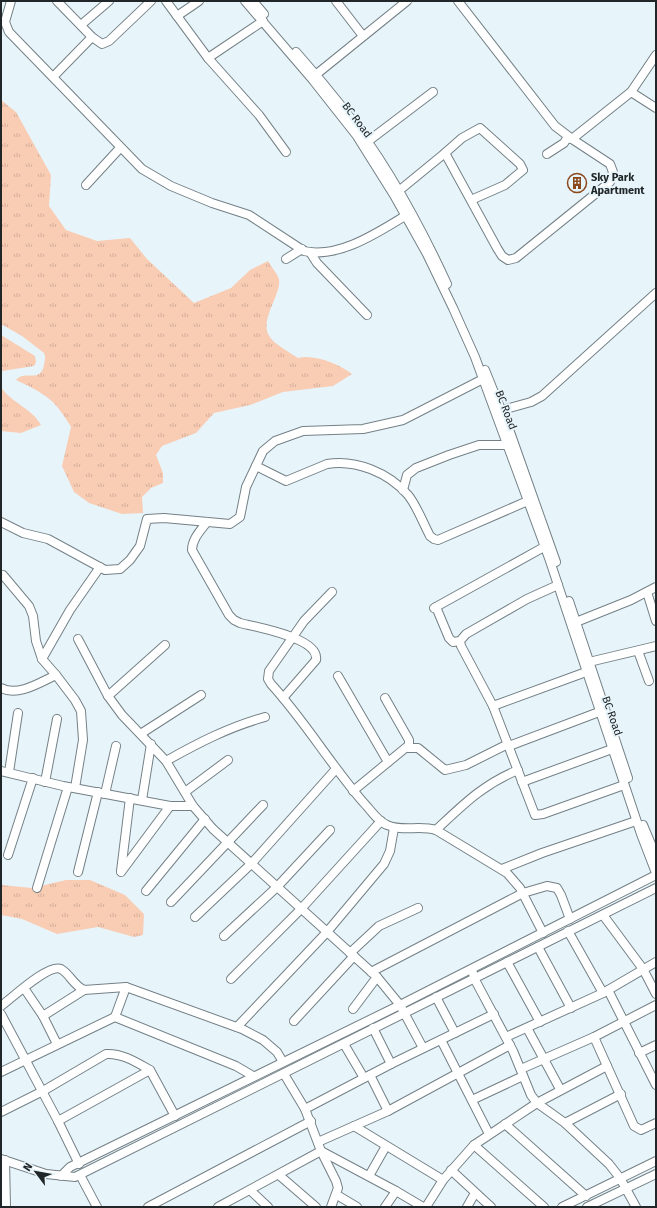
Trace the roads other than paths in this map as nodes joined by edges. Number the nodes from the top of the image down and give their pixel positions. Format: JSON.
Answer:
{"nodes":[{"id":1,"x":11,"y":1,"type":"edge"},
{"id":2,"x":57,"y":1,"type":"edge"},
{"id":3,"x":109,"y":1,"type":"edge"},
{"id":4,"x":151,"y":1,"type":"edge"},
{"id":5,"x":166,"y":1,"type":"edge"},
{"id":6,"x":199,"y":1,"type":"edge"},
{"id":7,"x":245,"y":1,"type":"edge"},
{"id":8,"x":253,"y":1,"type":"edge"},
{"id":9,"x":336,"y":1,"type":"edge"},
{"id":10,"x":407,"y":1,"type":"edge"},
{"id":11,"x":458,"y":1,"type":"edge"},
{"id":12,"x":177,"y":16,"type":"junction"},
{"id":13,"x":263,"y":21,"type":"junction"},
{"id":14,"x":81,"y":26,"type":"junction"},
{"id":15,"x":363,"y":36,"type":"junction"},
{"id":16,"x":92,"y":37,"type":"junction"},
{"id":17,"x":656,"y":55,"type":"edge"},
{"id":18,"x":208,"y":58,"type":"junction"},
{"id":19,"x":53,"y":77,"type":"junction"},
{"id":20,"x":314,"y":77,"type":"junction"},
{"id":21,"x":433,"y":92,"type":"dead end"},
{"id":22,"x":631,"y":92,"type":"junction"},
{"id":23,"x":656,"y":108,"type":"edge"},
{"id":24,"x":572,"y":139,"type":"junction"},
{"id":25,"x":367,"y":142,"type":"junction"},
{"id":26,"x":120,"y":148,"type":"junction"},
{"id":27,"x":286,"y":152,"type":"dead end"},
{"id":28,"x":445,"y":153,"type":"junction"},
{"id":29,"x":547,"y":154,"type":"dead end"},
{"id":30,"x":86,"y":185,"type":"dead end"},
{"id":31,"x":396,"y":194,"type":"junction"},
{"id":32,"x":471,"y":200,"type":"junction"},
{"id":33,"x":405,"y":216,"type":"junction"},
{"id":34,"x":306,"y":251,"type":"junction"},
{"id":35,"x":286,"y":259,"type":"dead end"},
{"id":36,"x":656,"y":293,"type":"edge"},
{"id":37,"x":367,"y":315,"type":"dead end"},
{"id":38,"x":485,"y":378,"type":"junction"},
{"id":39,"x":502,"y":410,"type":"junction"},
{"id":40,"x":508,"y":445,"type":"junction"},
{"id":41,"x":256,"y":466,"type":"junction"},
{"id":42,"x":402,"y":490,"type":"junction"},
{"id":43,"x":529,"y":500,"type":"junction"},
{"id":44,"x":1,"y":522,"type":"edge"},
{"id":45,"x":207,"y":522,"type":"junction"},
{"id":46,"x":544,"y":547,"type":"junction"},
{"id":47,"x":100,"y":567,"type":"junction"},
{"id":48,"x":3,"y":575,"type":"dead end"},
{"id":49,"x":656,"y":587,"type":"edge"},
{"id":50,"x":561,"y":588,"type":"junction"},
{"id":51,"x":332,"y":592,"type":"dead end"},
{"id":52,"x":647,"y":592,"type":"junction"},
{"id":53,"x":656,"y":621,"type":"edge"},
{"id":54,"x":576,"y":622,"type":"junction"},
{"id":55,"x":292,"y":637,"type":"junction"},
{"id":56,"x":78,"y":639,"type":"dead end"},
{"id":57,"x":460,"y":642,"type":"junction"},
{"id":58,"x":165,"y":645,"type":"dead end"},
{"id":59,"x":656,"y":646,"type":"edge"},
{"id":60,"x":638,"y":650,"type":"junction"},
{"id":61,"x":42,"y":659,"type":"junction"},
{"id":62,"x":589,"y":662,"type":"junction"},
{"id":63,"x":586,"y":672,"type":"junction"},
{"id":64,"x":56,"y":675,"type":"junction"},
{"id":65,"x":338,"y":676,"type":"dead end"},
{"id":66,"x":649,"y":681,"type":"dead end"},
{"id":67,"x":1,"y":688,"type":"edge"},
{"id":68,"x":201,"y":695,"type":"dead end"},
{"id":69,"x":108,"y":696,"type":"junction"},
{"id":70,"x":283,"y":698,"type":"junction"},
{"id":71,"x":385,"y":698,"type":"dead end"},
{"id":72,"x":493,"y":706,"type":"junction"},
{"id":73,"x":599,"y":712,"type":"junction"},
{"id":74,"x":18,"y":713,"type":"dead end"},
{"id":75,"x":265,"y":717,"type":"dead end"},
{"id":76,"x":57,"y":719,"type":"dead end"},
{"id":77,"x":142,"y":734,"type":"junction"},
{"id":78,"x":151,"y":744,"type":"junction"},
{"id":79,"x":116,"y":746,"type":"dead end"},
{"id":80,"x":509,"y":746,"type":"junction"},
{"id":81,"x":406,"y":748,"type":"junction"},
{"id":82,"x":612,"y":748,"type":"junction"},
{"id":83,"x":228,"y":760,"type":"dead end"},
{"id":84,"x":166,"y":761,"type":"junction"},
{"id":85,"x":388,"y":762,"type":"junction"},
{"id":86,"x":336,"y":769,"type":"junction"},
{"id":87,"x":518,"y":770,"type":"junction"},
{"id":88,"x":5,"y":771,"type":"edge"},
{"id":89,"x":33,"y":778,"type":"junction"},
{"id":90,"x":45,"y":782,"type":"junction"},
{"id":91,"x":522,"y":782,"type":"junction"},
{"id":92,"x":624,"y":785,"type":"junction"},
{"id":93,"x":71,"y":788,"type":"junction"},
{"id":94,"x":353,"y":791,"type":"junction"},
{"id":95,"x":185,"y":792,"type":"junction"},
{"id":96,"x":102,"y":793,"type":"junction"},
{"id":97,"x":130,"y":798,"type":"junction"},
{"id":98,"x":142,"y":800,"type":"junction"},
{"id":99,"x":170,"y":806,"type":"junction"},
{"id":100,"x":193,"y":806,"type":"junction"},
{"id":101,"x":263,"y":806,"type":"dead end"},
{"id":102,"x":205,"y":819,"type":"junction"},
{"id":103,"x":380,"y":822,"type":"junction"},
{"id":104,"x":636,"y":822,"type":"junction"},
{"id":105,"x":394,"y":828,"type":"junction"},
{"id":106,"x":330,"y":830,"type":"dead end"},
{"id":107,"x":436,"y":830,"type":"junction"},
{"id":108,"x":227,"y":842,"type":"junction"},
{"id":109,"x":8,"y":855,"type":"dead end"},
{"id":110,"x":656,"y":856,"type":"edge"},
{"id":111,"x":251,"y":864,"type":"junction"},
{"id":112,"x":502,"y":869,"type":"junction"},
{"id":113,"x":78,"y":872,"type":"dead end"},
{"id":114,"x":656,"y":874,"type":"edge"},
{"id":115,"x":277,"y":887,"type":"junction"},
{"id":116,"x":36,"y":888,"type":"dead end"},
{"id":117,"x":656,"y":888,"type":"edge"},
{"id":118,"x":146,"y":891,"type":"dead end"},
{"id":119,"x":523,"y":893,"type":"junction"},
{"id":120,"x":171,"y":902,"type":"dead end"},
{"id":121,"x":418,"y":908,"type":"dead end"},
{"id":122,"x":301,"y":909,"type":"junction"},
{"id":123,"x":603,"y":914,"type":"junction"},
{"id":124,"x":195,"y":917,"type":"dead end"},
{"id":125,"x":570,"y":919,"type":"junction"},
{"id":126,"x":568,"y":931,"type":"junction"},
{"id":127,"x":327,"y":932,"type":"junction"},
{"id":128,"x":543,"y":933,"type":"junction"},
{"id":129,"x":224,"y":936,"type":"dead end"},
{"id":130,"x":538,"y":946,"type":"junction"},
{"id":131,"x":352,"y":954,"type":"junction"},
{"id":132,"x":508,"y":962,"type":"junction"},
{"id":133,"x":656,"y":962,"type":"edge"},
{"id":134,"x":472,"y":968,"type":"junction"},
{"id":135,"x":643,"y":969,"type":"junction"},
{"id":136,"x":374,"y":975,"type":"junction"},
{"id":137,"x":474,"y":978,"type":"junction"},
{"id":138,"x":231,"y":979,"type":"dead end"},
{"id":139,"x":126,"y":987,"type":"junction"},
{"id":140,"x":24,"y":988,"type":"junction"},
{"id":141,"x":84,"y":990,"type":"junction"},
{"id":142,"x":606,"y":992,"type":"junction"},
{"id":143,"x":656,"y":994,"type":"edge"},
{"id":144,"x":436,"y":997,"type":"junction"},
{"id":145,"x":400,"y":1005,"type":"junction"},
{"id":146,"x":656,"y":1005,"type":"edge"},
{"id":147,"x":1,"y":1006,"type":"edge"},
{"id":148,"x":571,"y":1008,"type":"junction"},
{"id":149,"x":353,"y":1009,"type":"dead end"},
{"id":150,"x":404,"y":1013,"type":"junction"},
{"id":151,"x":1,"y":1014,"type":"edge"},
{"id":152,"x":494,"y":1014,"type":"junction"},
{"id":153,"x":43,"y":1016,"type":"junction"},
{"id":154,"x":115,"y":1017,"type":"junction"},
{"id":155,"x":294,"y":1021,"type":"dead end"},
{"id":156,"x":540,"y":1022,"type":"junction"},
{"id":157,"x":624,"y":1023,"type":"junction"},
{"id":158,"x":237,"y":1027,"type":"junction"},
{"id":159,"x":373,"y":1028,"type":"junction"},
{"id":160,"x":527,"y":1028,"type":"junction"},
{"id":161,"x":5,"y":1029,"type":"edge"},
{"id":162,"x":455,"y":1033,"type":"junction"},
{"id":163,"x":506,"y":1037,"type":"junction"},
{"id":164,"x":594,"y":1037,"type":"junction"},
{"id":165,"x":441,"y":1040,"type":"junction"},
{"id":166,"x":57,"y":1044,"type":"junction"},
{"id":167,"x":344,"y":1044,"type":"junction"},
{"id":168,"x":510,"y":1045,"type":"junction"},
{"id":169,"x":656,"y":1045,"type":"edge"},
{"id":170,"x":423,"y":1048,"type":"junction"},
{"id":171,"x":639,"y":1053,"type":"junction"},
{"id":172,"x":25,"y":1059,"type":"junction"},
{"id":173,"x":544,"y":1059,"type":"junction"},
{"id":174,"x":283,"y":1062,"type":"junction"},
{"id":175,"x":392,"y":1064,"type":"junction"},
{"id":176,"x":607,"y":1066,"type":"junction"},
{"id":177,"x":150,"y":1070,"type":"junction"},
{"id":178,"x":1,"y":1072,"type":"edge"},
{"id":179,"x":458,"y":1072,"type":"junction"},
{"id":180,"x":522,"y":1073,"type":"junction"},
{"id":181,"x":284,"y":1074,"type":"junction"},
{"id":182,"x":253,"y":1076,"type":"junction"},
{"id":183,"x":367,"y":1076,"type":"junction"},
{"id":184,"x":656,"y":1084,"type":"edge"},
{"id":185,"x":560,"y":1090,"type":"junction"},
{"id":186,"x":43,"y":1091,"type":"junction"},
{"id":187,"x":621,"y":1094,"type":"junction"},
{"id":188,"x":472,"y":1100,"type":"junction"},
{"id":189,"x":537,"y":1103,"type":"junction"},
{"id":190,"x":305,"y":1109,"type":"junction"},
{"id":191,"x":388,"y":1111,"type":"junction"},
{"id":192,"x":1,"y":1112,"type":"edge"},
{"id":193,"x":175,"y":1116,"type":"junction"},
{"id":194,"x":58,"y":1121,"type":"junction"},
{"id":195,"x":311,"y":1121,"type":"junction"},
{"id":196,"x":565,"y":1123,"type":"junction"},
{"id":197,"x":656,"y":1123,"type":"edge"},
{"id":198,"x":505,"y":1124,"type":"junction"},
{"id":199,"x":354,"y":1126,"type":"junction"},
{"id":200,"x":489,"y":1134,"type":"junction"},
{"id":201,"x":318,"y":1142,"type":"junction"},
{"id":202,"x":474,"y":1145,"type":"junction"},
{"id":203,"x":386,"y":1146,"type":"junction"},
{"id":204,"x":321,"y":1151,"type":"junction"},
{"id":205,"x":3,"y":1159,"type":"edge"},
{"id":206,"x":656,"y":1161,"type":"edge"},
{"id":207,"x":79,"y":1164,"type":"junction"},
{"id":208,"x":451,"y":1170,"type":"junction"},
{"id":209,"x":656,"y":1174,"type":"edge"},
{"id":210,"x":80,"y":1175,"type":"junction"},
{"id":211,"x":279,"y":1175,"type":"junction"},
{"id":212,"x":61,"y":1176,"type":"junction"},
{"id":213,"x":369,"y":1176,"type":"junction"},
{"id":214,"x":620,"y":1178,"type":"junction"},
{"id":215,"x":443,"y":1180,"type":"junction"},
{"id":216,"x":627,"y":1189,"type":"junction"},
{"id":217,"x":250,"y":1190,"type":"junction"},
{"id":218,"x":396,"y":1190,"type":"junction"},
{"id":219,"x":474,"y":1194,"type":"junction"},
{"id":220,"x":337,"y":1195,"type":"junction"},
{"id":221,"x":586,"y":1196,"type":"junction"},
{"id":222,"x":589,"y":1206,"type":"edge"},
{"id":223,"x":6,"y":1207,"type":"edge"},
{"id":224,"x":97,"y":1207,"type":"edge"},
{"id":225,"x":148,"y":1207,"type":"edge"},
{"id":226,"x":218,"y":1207,"type":"edge"},
{"id":227,"x":268,"y":1207,"type":"edge"},
{"id":228,"x":316,"y":1207,"type":"edge"},
{"id":229,"x":331,"y":1207,"type":"edge"},
{"id":230,"x":357,"y":1207,"type":"edge"},
{"id":231,"x":385,"y":1207,"type":"edge"},
{"id":232,"x":423,"y":1207,"type":"edge"},
{"id":233,"x":426,"y":1207,"type":"edge"},
{"id":234,"x":467,"y":1207,"type":"edge"},
{"id":235,"x":491,"y":1207,"type":"edge"},
{"id":236,"x":544,"y":1207,"type":"edge"},
{"id":237,"x":562,"y":1207,"type":"edge"},
{"id":238,"x":636,"y":1207,"type":"edge"}],
"edges":[{"from":1,"to":19,"type":"street"},
{"from":2,"to":14,"type":"street"},
{"from":3,"to":14,"type":"street"},
{"from":4,"to":16,"type":"street"},
{"from":5,"to":12,"type":"street"},
{"from":6,"to":12,"type":"street"},
{"from":7,"to":13,"type":"street","name":"BC Road"},
{"from":8,"to":20,"type":"street","name":"BC Road"},
{"from":9,"to":15,"type":"street"},
{"from":10,"to":15,"type":"street"},
{"from":11,"to":24,"type":"street"},
{"from":12,"to":18,"type":"street"},
{"from":13,"to":18,"type":"street"},
{"from":13,"to":20,"type":"street","name":"BC Road"},
{"from":14,"to":16,"type":"street"},
{"from":15,"to":20,"type":"street"},
{"from":16,"to":19,"type":"street"},
{"from":17,"to":22,"type":"street"},
{"from":18,"to":27,"type":"street"},
{"from":19,"to":26,"type":"street"},
{"from":20,"to":25,"type":"street","name":"BC Road"},
{"from":20,"to":31,"type":"street","name":"BC Road"},
{"from":21,"to":25,"type":"street"},
{"from":22,"to":23,"type":"street"},
{"from":22,"to":24,"type":"street"},
{"from":24,"to":29,"type":"street"},
{"from":24,"to":32,"type":"street"},
{"from":25,"to":31,"type":"street","name":"BC Road"},
{"from":26,"to":30,"type":"street"},
{"from":26,"to":34,"type":"street"},
{"from":28,"to":31,"type":"street"},
{"from":28,"to":32,"type":"street"},
{"from":28,"to":32,"type":"street"},
{"from":31,"to":33,"type":"street","name":"BC Road"},
{"from":31,"to":38,"type":"street","name":"BC Road"},
{"from":33,"to":34,"type":"street"},
{"from":33,"to":38,"type":"street","name":"BC Road"},
{"from":34,"to":35,"type":"street"},
{"from":34,"to":37,"type":"street"},
{"from":36,"to":39,"type":"street"},
{"from":38,"to":39,"type":"street","name":"BC Road"},
{"from":38,"to":40,"type":"street","name":"BC Road"},
{"from":38,"to":41,"type":"street"},
{"from":39,"to":43,"type":"street","name":"BC Road"},
{"from":40,"to":42,"type":"street"},
{"from":40,"to":43,"type":"street","name":"BC Road"},
{"from":41,"to":42,"type":"street"},
{"from":41,"to":45,"type":"street"},
{"from":42,"to":43,"type":"street"},
{"from":43,"to":46,"type":"street","name":"BC Road"},
{"from":43,"to":50,"type":"street","name":"BC Road"},
{"from":44,"to":47,"type":"street"},
{"from":45,"to":47,"type":"street"},
{"from":45,"to":55,"type":"street"},
{"from":46,"to":50,"type":"street","name":"BC Road"},
{"from":46,"to":57,"type":"street"},
{"from":47,"to":61,"type":"street"},
{"from":48,"to":61,"type":"street"},
{"from":49,"to":52,"type":"street"},
{"from":50,"to":54,"type":"street","name":"BC Road"},
{"from":50,"to":57,"type":"street"},
{"from":50,"to":63,"type":"street","name":"BC Road"},
{"from":51,"to":55,"type":"street"},
{"from":52,"to":53,"type":"street"},
{"from":52,"to":54,"type":"street"},
{"from":54,"to":62,"type":"street","name":"BC Road"},
{"from":55,"to":70,"type":"street"},
{"from":55,"to":70,"type":"street"},
{"from":56,"to":69,"type":"street"},
{"from":57,"to":72,"type":"street"},
{"from":58,"to":69,"type":"street"},
{"from":59,"to":60,"type":"street"},
{"from":60,"to":62,"type":"street"},
{"from":60,"to":66,"type":"street"},
{"from":61,"to":64,"type":"street"},
{"from":62,"to":110,"type":"street","name":"BC Road"},
{"from":63,"to":72,"type":"street"},
{"from":63,"to":73,"type":"street","name":"BC Road"},
{"from":64,"to":67,"type":"street"},
{"from":64,"to":93,"type":"street"},
{"from":65,"to":85,"type":"street"},
{"from":68,"to":77,"type":"street"},
{"from":69,"to":77,"type":"street"},
{"from":70,"to":86,"type":"street"},
{"from":71,"to":81,"type":"street"},
{"from":72,"to":80,"type":"street"},
{"from":73,"to":80,"type":"street"},
{"from":73,"to":82,"type":"street","name":"BC Road"},
{"from":74,"to":88,"type":"street"},
{"from":75,"to":84,"type":"street"},
{"from":76,"to":90,"type":"street"},
{"from":77,"to":78,"type":"street"},
{"from":78,"to":84,"type":"street"},
{"from":78,"to":98,"type":"street"},
{"from":79,"to":96,"type":"street"},
{"from":80,"to":81,"type":"street"},
{"from":80,"to":87,"type":"street"},
{"from":81,"to":85,"type":"street"},
{"from":82,"to":91,"type":"street"},
{"from":82,"to":92,"type":"street","name":"BC Road"},
{"from":83,"to":95,"type":"street"},
{"from":84,"to":95,"type":"street"},
{"from":85,"to":94,"type":"street"},
{"from":86,"to":94,"type":"street"},
{"from":86,"to":111,"type":"street"},
{"from":87,"to":91,"type":"street"},
{"from":87,"to":107,"type":"street"},
{"from":88,"to":89,"type":"street"},
{"from":89,"to":90,"type":"street"},
{"from":89,"to":109,"type":"street"},
{"from":90,"to":93,"type":"street"},
{"from":91,"to":92,"type":"street"},
{"from":92,"to":104,"type":"street","name":"BC Road"},
{"from":93,"to":96,"type":"street"},
{"from":93,"to":116,"type":"street"},
{"from":94,"to":103,"type":"street"},
{"from":95,"to":100,"type":"street"},
{"from":96,"to":97,"type":"street"},
{"from":96,"to":113,"type":"street"},
{"from":97,"to":98,"type":"street"},
{"from":97,"to":99,"type":"street"},
{"from":98,"to":99,"type":"street"},
{"from":99,"to":100,"type":"street"},
{"from":100,"to":102,"type":"street"},
{"from":101,"to":108,"type":"street"},
{"from":102,"to":108,"type":"street"},
{"from":102,"to":118,"type":"street"},
{"from":103,"to":105,"type":"street"},
{"from":103,"to":122,"type":"street"},
{"from":104,"to":112,"type":"street"},
{"from":104,"to":114,"type":"street","name":"BC Road"},
{"from":105,"to":107,"type":"street"},
{"from":105,"to":127,"type":"street"},
{"from":106,"to":115,"type":"street"},
{"from":107,"to":112,"type":"street"},
{"from":108,"to":111,"type":"street"},
{"from":108,"to":120,"type":"street"},
{"from":111,"to":115,"type":"street"},
{"from":111,"to":124,"type":"street"},
{"from":112,"to":119,"type":"street"},
{"from":114,"to":125,"type":"street"},
{"from":115,"to":122,"type":"street"},
{"from":115,"to":129,"type":"street"},
{"from":117,"to":123,"type":"street"},
{"from":119,"to":125,"type":"street"},
{"from":119,"to":128,"type":"street"},
{"from":119,"to":136,"type":"street"},
{"from":121,"to":131,"type":"street"},
{"from":122,"to":127,"type":"street"},
{"from":122,"to":138,"type":"street"},
{"from":123,"to":126,"type":"street"},
{"from":123,"to":135,"type":"street"},
{"from":125,"to":128,"type":"street"},
{"from":126,"to":130,"type":"street"},
{"from":126,"to":142,"type":"street"},
{"from":127,"to":131,"type":"street"},
{"from":127,"to":158,"type":"street"},
{"from":128,"to":134,"type":"street"},
{"from":130,"to":132,"type":"street"},
{"from":130,"to":148,"type":"street"},
{"from":131,"to":136,"type":"street"},
{"from":131,"to":155,"type":"street"},
{"from":132,"to":137,"type":"street"},
{"from":132,"to":156,"type":"street"},
{"from":133,"to":135,"type":"street"},
{"from":134,"to":137,"type":"street"},
{"from":134,"to":145,"type":"street"},
{"from":135,"to":142,"type":"street"},
{"from":135,"to":143,"type":"street"},
{"from":136,"to":145,"type":"street"},
{"from":136,"to":149,"type":"street"},
{"from":137,"to":144,"type":"street"},
{"from":137,"to":152,"type":"street"},
{"from":139,"to":141,"type":"street"},
{"from":139,"to":154,"type":"street"},
{"from":139,"to":158,"type":"street"},
{"from":140,"to":141,"type":"street"},
{"from":140,"to":147,"type":"street"},
{"from":140,"to":153,"type":"street"},
{"from":141,"to":153,"type":"street"},
{"from":142,"to":148,"type":"street"},
{"from":142,"to":157,"type":"street"},
{"from":144,"to":150,"type":"street"},
{"from":144,"to":162,"type":"street"},
{"from":145,"to":150,"type":"street"},
{"from":145,"to":174,"type":"street"},
{"from":146,"to":157,"type":"street"},
{"from":148,"to":156,"type":"street"},
{"from":150,"to":159,"type":"street"},
{"from":150,"to":170,"type":"street"},
{"from":151,"to":161,"type":"street"},
{"from":152,"to":162,"type":"street"},
{"from":152,"to":163,"type":"street"},
{"from":153,"to":166,"type":"street"},
{"from":154,"to":166,"type":"street"},
{"from":154,"to":182,"type":"street"},
{"from":156,"to":160,"type":"street"},
{"from":157,"to":164,"type":"street"},
{"from":157,"to":171,"type":"street"},
{"from":158,"to":174,"type":"street"},
{"from":159,"to":167,"type":"street"},
{"from":159,"to":175,"type":"street"},
{"from":160,"to":163,"type":"street"},
{"from":160,"to":173,"type":"street"},
{"from":161,"to":172,"type":"street"},
{"from":162,"to":165,"type":"street"},
{"from":163,"to":168,"type":"street"},
{"from":164,"to":173,"type":"street"},
{"from":164,"to":176,"type":"street"},
{"from":165,"to":170,"type":"street"},
{"from":165,"to":179,"type":"street"},
{"from":166,"to":172,"type":"street"},
{"from":167,"to":181,"type":"street"},
{"from":167,"to":183,"type":"street"},
{"from":168,"to":179,"type":"street"},
{"from":168,"to":180,"type":"street"},
{"from":169,"to":171,"type":"street"},
{"from":170,"to":175,"type":"street"},
{"from":171,"to":184,"type":"street"},
{"from":172,"to":178,"type":"street"},
{"from":172,"to":186,"type":"street"},
{"from":173,"to":180,"type":"street"},
{"from":173,"to":185,"type":"street"},
{"from":174,"to":182,"type":"street"},
{"from":175,"to":183,"type":"street"},
{"from":176,"to":185,"type":"street"},
{"from":176,"to":187,"type":"street"},
{"from":177,"to":186,"type":"street"},
{"from":177,"to":193,"type":"street"},
{"from":177,"to":194,"type":"street"},
{"from":179,"to":188,"type":"street"},
{"from":179,"to":191,"type":"street"},
{"from":180,"to":188,"type":"street"},
{"from":180,"to":189,"type":"street"},
{"from":181,"to":190,"type":"street"},
{"from":181,"to":210,"type":"street"},
{"from":182,"to":193,"type":"street"},
{"from":183,"to":190,"type":"street"},
{"from":183,"to":191,"type":"street"},
{"from":185,"to":189,"type":"street"},
{"from":186,"to":192,"type":"street"},
{"from":186,"to":194,"type":"street"},
{"from":187,"to":196,"type":"street"},
{"from":187,"to":197,"type":"street"},
{"from":188,"to":200,"type":"street"},
{"from":189,"to":196,"type":"street"},
{"from":189,"to":198,"type":"street"},
{"from":190,"to":195,"type":"street"},
{"from":191,"to":199,"type":"street"},
{"from":193,"to":207,"type":"street"},
{"from":194,"to":207,"type":"street"},
{"from":195,"to":201,"type":"street"},
{"from":195,"to":225,"type":"street"},
{"from":196,"to":214,"type":"street"},
{"from":198,"to":200,"type":"street"},
{"from":198,"to":221,"type":"street"},
{"from":199,"to":201,"type":"street"},
{"from":199,"to":203,"type":"street"},
{"from":200,"to":202,"type":"street"},
{"from":201,"to":204,"type":"street"},
{"from":202,"to":208,"type":"street"},
{"from":202,"to":236,"type":"street"},
{"from":203,"to":213,"type":"street"},
{"from":203,"to":215,"type":"street"},
{"from":204,"to":211,"type":"street"},
{"from":204,"to":213,"type":"street"},
{"from":204,"to":220,"type":"street"},
{"from":205,"to":212,"type":"street"},
{"from":205,"to":223,"type":"street"},
{"from":206,"to":214,"type":"street"},
{"from":207,"to":212,"type":"street"},
{"from":208,"to":215,"type":"street"},
{"from":208,"to":219,"type":"street"},
{"from":209,"to":216,"type":"street"},
{"from":210,"to":212,"type":"street"},
{"from":210,"to":224,"type":"street"},
{"from":211,"to":217,"type":"street"},
{"from":211,"to":228,"type":"street"},
{"from":213,"to":218,"type":"street"},
{"from":214,"to":216,"type":"street"},
{"from":214,"to":221,"type":"street"},
{"from":215,"to":233,"type":"street"},
{"from":216,"to":222,"type":"street"},
{"from":216,"to":238,"type":"street"},
{"from":217,"to":226,"type":"street"},
{"from":217,"to":227,"type":"street"},
{"from":218,"to":231,"type":"street"},
{"from":218,"to":232,"type":"street"},
{"from":219,"to":234,"type":"street"},
{"from":219,"to":235,"type":"street"},
{"from":220,"to":229,"type":"street"},
{"from":220,"to":230,"type":"street"},
{"from":221,"to":237,"type":"street"}]}
